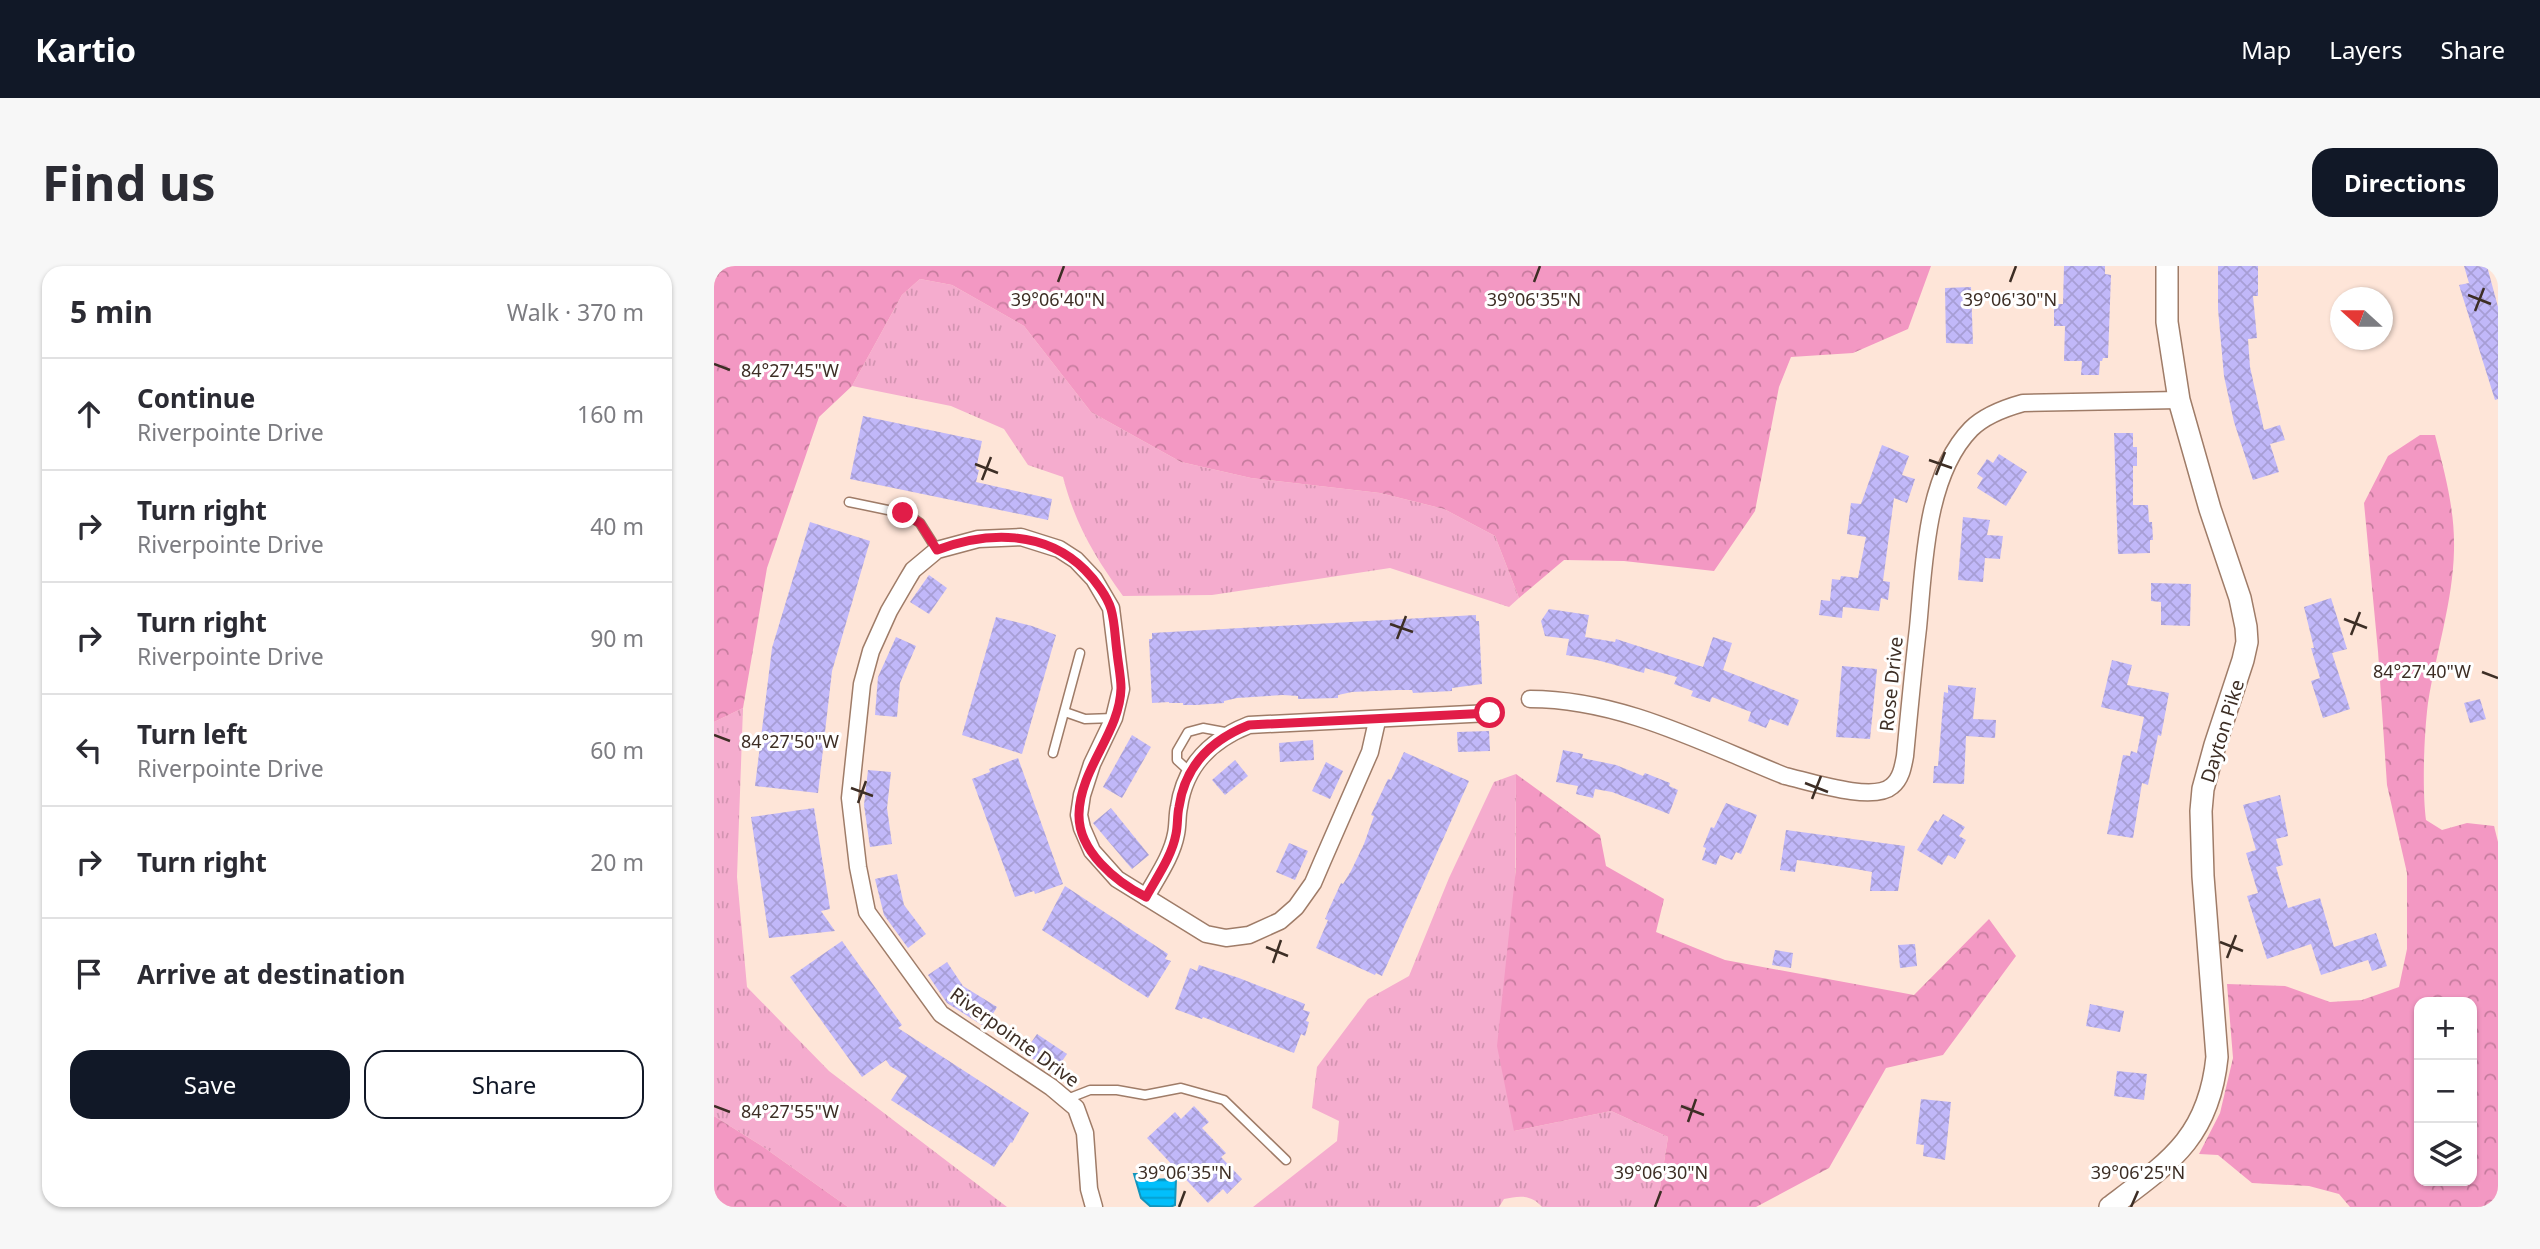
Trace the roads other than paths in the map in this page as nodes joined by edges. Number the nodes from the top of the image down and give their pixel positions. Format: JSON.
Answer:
{"nodes":[{"id":1,"x":2167,"y":266,"type":"edge"},
{"id":2,"x":2179,"y":400,"type":"junction"},
{"id":3,"x":849,"y":502,"type":"dead end"},
{"id":4,"x":937,"y":550,"type":"junction"},
{"id":5,"x":1080,"y":653,"type":"dead end"},
{"id":6,"x":1530,"y":699,"type":"dead end"},
{"id":7,"x":1065,"y":712,"type":"junction"},
{"id":8,"x":1490,"y":713,"type":"dead end"},
{"id":9,"x":1114,"y":718,"type":"junction"},
{"id":10,"x":1377,"y":721,"type":"junction"},
{"id":11,"x":1230,"y":733,"type":"junction"},
{"id":12,"x":1053,"y":753,"type":"dead end"},
{"id":13,"x":1189,"y":771,"type":"junction"},
{"id":14,"x":1146,"y":897,"type":"junction"},
{"id":15,"x":1067,"y":1099,"type":"junction"},
{"id":16,"x":1286,"y":1160,"type":"dead end"},
{"id":17,"x":1094,"y":1207,"type":"edge"},
{"id":18,"x":2110,"y":1207,"type":"edge"}],
"edges":[{"from":1,"to":2,"type":"street","name":"Dayton Pike"},
{"from":2,"to":6,"type":"street","name":"Rose Drive"},
{"from":2,"to":18,"type":"street","name":"Dayton Pike"},
{"from":3,"to":4,"type":"lane"},
{"from":4,"to":9,"type":"street","name":"Riverpointe Drive"},
{"from":4,"to":15,"type":"street","name":"Riverpointe Drive"},
{"from":5,"to":7,"type":"lane"},
{"from":7,"to":9,"type":"lane"},
{"from":7,"to":12,"type":"lane"},
{"from":8,"to":10,"type":"street"},
{"from":9,"to":14,"type":"street","name":"Riverpointe Drive"},
{"from":10,"to":11,"type":"street"},
{"from":10,"to":14,"type":"street","name":"Riverpointe Drive"},
{"from":11,"to":13,"type":"street"},
{"from":11,"to":13,"type":"lane"},
{"from":13,"to":14,"type":"street"},
{"from":15,"to":16,"type":"lane"},
{"from":15,"to":17,"type":"street","name":"Riverpointe Drive"}]}
